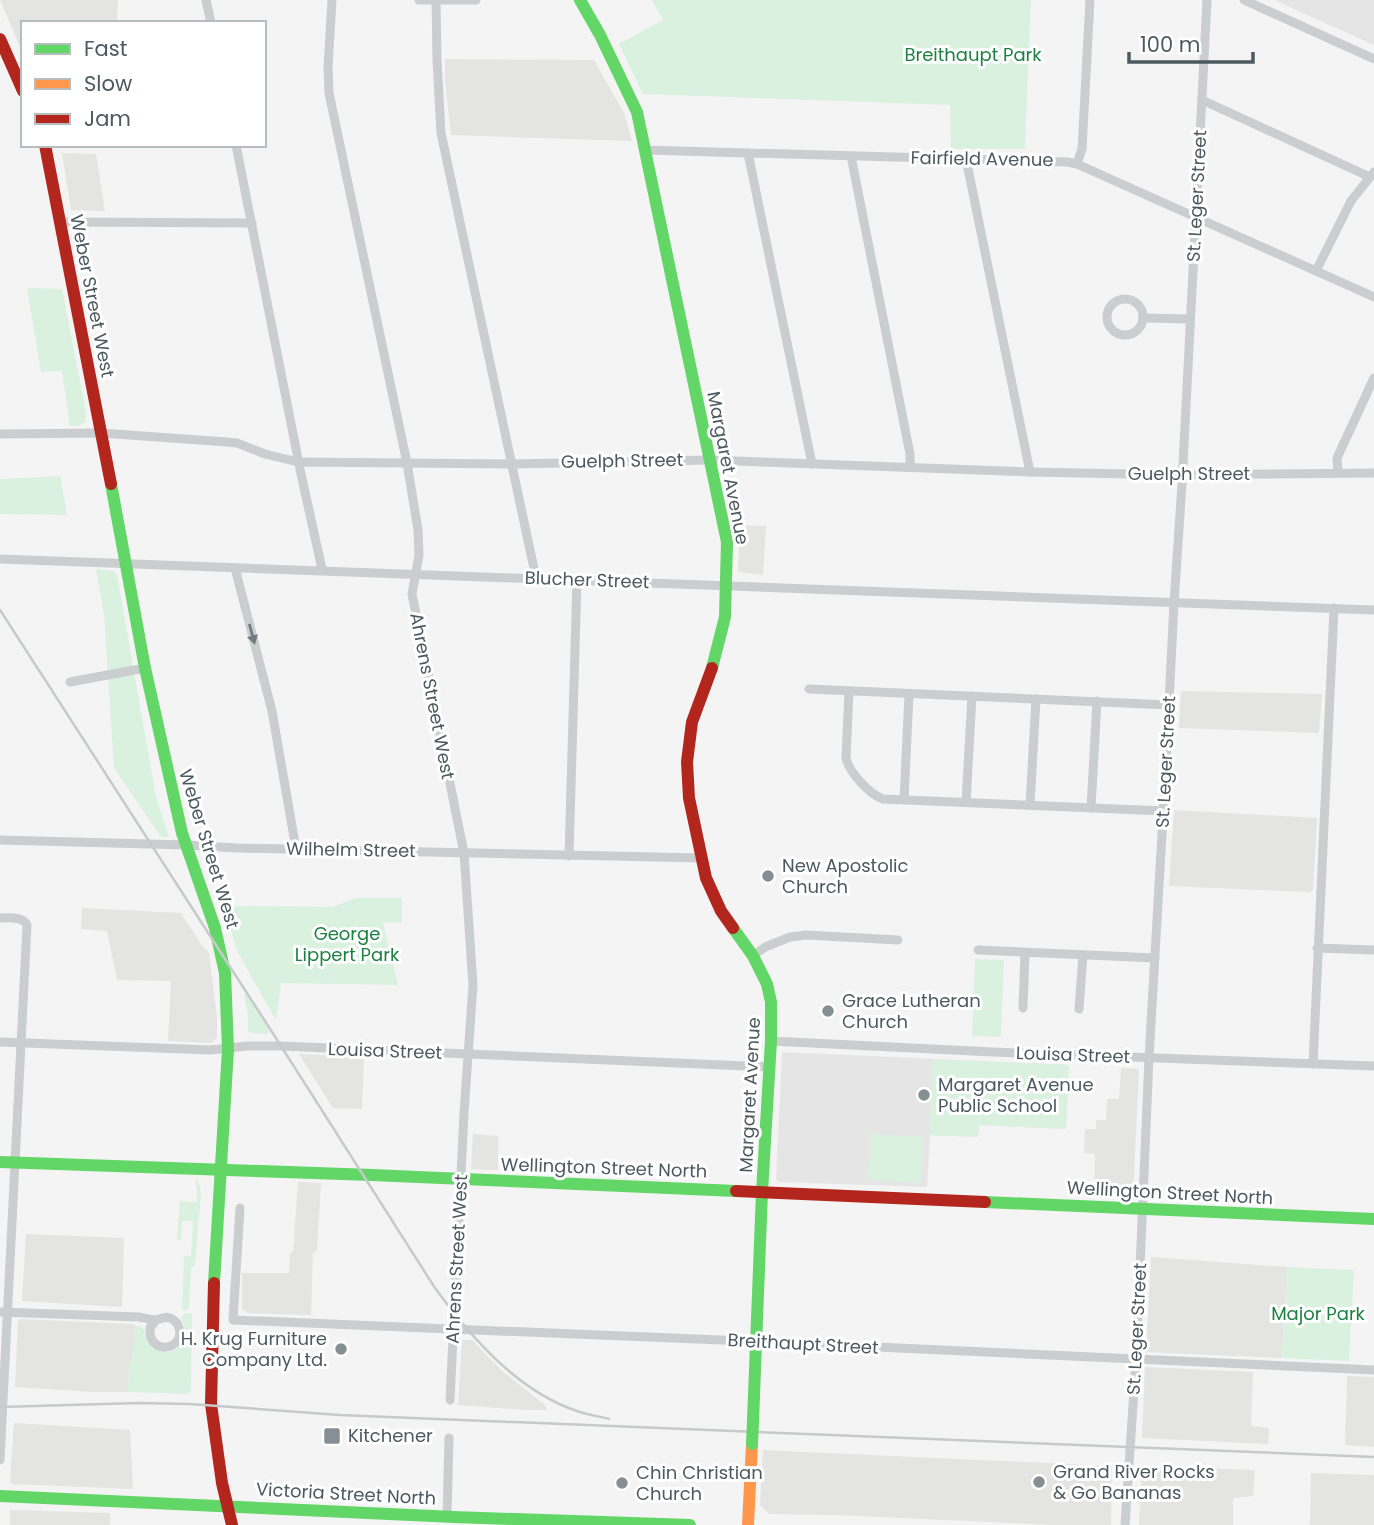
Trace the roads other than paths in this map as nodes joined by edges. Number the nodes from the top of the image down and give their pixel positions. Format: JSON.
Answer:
{"nodes":[{"id":1,"x":206,"y":0,"type":"edge"},
{"id":2,"x":332,"y":0,"type":"edge"},
{"id":3,"x":419,"y":0,"type":"edge"},
{"id":4,"x":436,"y":0,"type":"edge"},
{"id":5,"x":476,"y":0,"type":"edge"},
{"id":6,"x":580,"y":0,"type":"edge"},
{"id":7,"x":1090,"y":0,"type":"edge"},
{"id":8,"x":1207,"y":0,"type":"edge"},
{"id":9,"x":1244,"y":0,"type":"edge"},
{"id":10,"x":211,"y":21,"type":"edge"},
{"id":11,"x":0,"y":39,"type":"edge"},
{"id":12,"x":1374,"y":59,"type":"edge"},
{"id":13,"x":21,"y":86,"type":"edge"},
{"id":14,"x":1202,"y":100,"type":"junction"},
{"id":15,"x":45,"y":147,"type":"edge"},
{"id":16,"x":236,"y":147,"type":"edge"},
{"id":17,"x":645,"y":150,"type":"junction"},
{"id":18,"x":748,"y":153,"type":"junction"},
{"id":19,"x":851,"y":156,"type":"junction"},
{"id":20,"x":966,"y":159,"type":"junction"},
{"id":21,"x":1077,"y":164,"type":"junction"},
{"id":22,"x":1372,"y":174,"type":"edge"},
{"id":23,"x":1195,"y":217,"type":"junction"},
{"id":24,"x":60,"y":222,"type":"junction"},
{"id":25,"x":252,"y":223,"type":"junction"},
{"id":26,"x":1316,"y":271,"type":"junction"},
{"id":27,"x":1374,"y":297,"type":"edge"},
{"id":28,"x":1143,"y":318,"type":"junction"},
{"id":29,"x":1190,"y":318,"type":"junction"},
{"id":30,"x":1374,"y":378,"type":"edge"},
{"id":31,"x":101,"y":433,"type":"junction"},
{"id":32,"x":0,"y":434,"type":"edge"},
{"id":33,"x":708,"y":460,"type":"junction"},
{"id":34,"x":298,"y":462,"type":"junction"},
{"id":35,"x":407,"y":463,"type":"junction"},
{"id":36,"x":511,"y":464,"type":"junction"},
{"id":37,"x":812,"y":464,"type":"junction"},
{"id":38,"x":910,"y":467,"type":"junction"},
{"id":39,"x":1030,"y":472,"type":"junction"},
{"id":40,"x":1338,"y":472,"type":"junction"},
{"id":41,"x":1374,"y":473,"type":"edge"},
{"id":42,"x":1182,"y":475,"type":"junction"},
{"id":43,"x":0,"y":559,"type":"edge"},
{"id":44,"x":127,"y":564,"type":"junction"},
{"id":45,"x":235,"y":568,"type":"junction"},
{"id":46,"x":322,"y":569,"type":"junction"},
{"id":47,"x":416,"y":573,"type":"junction"},
{"id":48,"x":536,"y":578,"type":"junction"},
{"id":49,"x":577,"y":580,"type":"junction"},
{"id":50,"x":727,"y":585,"type":"junction"},
{"id":51,"x":1174,"y":603,"type":"junction"},
{"id":52,"x":1334,"y":608,"type":"junction"},
{"id":53,"x":1374,"y":610,"type":"edge"},
{"id":54,"x":145,"y":668,"type":"junction"},
{"id":55,"x":70,"y":682,"type":"dead end"},
{"id":56,"x":808,"y":689,"type":"dead end"},
{"id":57,"x":849,"y":691,"type":"junction"},
{"id":58,"x":909,"y":694,"type":"junction"},
{"id":59,"x":972,"y":696,"type":"junction"},
{"id":60,"x":1036,"y":699,"type":"junction"},
{"id":61,"x":1097,"y":701,"type":"junction"},
{"id":62,"x":1169,"y":705,"type":"junction"},
{"id":63,"x":904,"y":800,"type":"junction"},
{"id":64,"x":966,"y":802,"type":"junction"},
{"id":65,"x":1030,"y":805,"type":"junction"},
{"id":66,"x":1091,"y":808,"type":"junction"},
{"id":67,"x":1164,"y":811,"type":"junction"},
{"id":68,"x":0,"y":840,"type":"edge"},
{"id":69,"x":186,"y":845,"type":"junction"},
{"id":70,"x":296,"y":849,"type":"junction"},
{"id":71,"x":464,"y":853,"type":"junction"},
{"id":72,"x":569,"y":856,"type":"junction"},
{"id":73,"x":702,"y":858,"type":"junction"},
{"id":74,"x":0,"y":918,"type":"edge"},
{"id":75,"x":898,"y":940,"type":"dead end"},
{"id":76,"x":1317,"y":948,"type":"junction"},
{"id":77,"x":978,"y":950,"type":"dead end"},
{"id":78,"x":1374,"y":950,"type":"edge"},
{"id":79,"x":1025,"y":953,"type":"junction"},
{"id":80,"x":1083,"y":955,"type":"junction"},
{"id":81,"x":753,"y":956,"type":"junction"},
{"id":82,"x":1154,"y":958,"type":"junction"},
{"id":83,"x":1023,"y":1008,"type":"dead end"},
{"id":84,"x":1079,"y":1009,"type":"dead end"},
{"id":85,"x":771,"y":1041,"type":"junction"},
{"id":86,"x":0,"y":1042,"type":"edge"},
{"id":87,"x":20,"y":1042,"type":"junction"},
{"id":88,"x":228,"y":1049,"type":"junction"},
{"id":89,"x":469,"y":1054,"type":"junction"},
{"id":90,"x":1149,"y":1058,"type":"junction"},
{"id":91,"x":1313,"y":1064,"type":"junction"},
{"id":92,"x":1374,"y":1066,"type":"edge"},
{"id":93,"x":770,"y":1067,"type":"junction"},
{"id":94,"x":0,"y":1162,"type":"edge"},
{"id":95,"x":14,"y":1162,"type":"junction"},
{"id":96,"x":222,"y":1170,"type":"junction"},
{"id":97,"x":460,"y":1180,"type":"junction"},
{"id":98,"x":762,"y":1192,"type":"junction"},
{"id":99,"x":240,"y":1208,"type":"dead end"},
{"id":100,"x":1142,"y":1209,"type":"junction"},
{"id":101,"x":1374,"y":1219,"type":"edge"},
{"id":102,"x":4,"y":1312,"type":"edge"},
{"id":103,"x":156,"y":1320,"type":"dead end"},
{"id":104,"x":454,"y":1329,"type":"junction"},
{"id":105,"x":756,"y":1342,"type":"junction"},
{"id":106,"x":1136,"y":1360,"type":"junction"},
{"id":107,"x":1374,"y":1370,"type":"edge"},
{"id":108,"x":450,"y":1400,"type":"dead end"},
{"id":109,"x":449,"y":1438,"type":"dead end"},
{"id":110,"x":0,"y":1460,"type":"edge"},
{"id":111,"x":0,"y":1496,"type":"edge"},
{"id":112,"x":227,"y":1506,"type":"junction"},
{"id":113,"x":447,"y":1516,"type":"junction"},
{"id":114,"x":410,"y":1520,"type":"edge"},
{"id":115,"x":484,"y":1521,"type":"edge"},
{"id":116,"x":232,"y":1525,"type":"edge"},
{"id":117,"x":690,"y":1525,"type":"edge"},
{"id":118,"x":748,"y":1525,"type":"edge"},
{"id":119,"x":1125,"y":1525,"type":"edge"}],
"edges":[{"from":1,"to":10,"type":"street"},
{"from":2,"to":35,"type":"street","name":"Ahrens Street West"},
{"from":3,"to":4,"type":"street"},
{"from":4,"to":5,"type":"street"},
{"from":4,"to":36,"type":"street"},
{"from":6,"to":17,"type":"street","name":"Margaret Avenue"},
{"from":7,"to":21,"type":"street"},
{"from":8,"to":14,"type":"street","name":"St. Leger Street"},
{"from":9,"to":12,"type":"street"},
{"from":11,"to":13,"type":"street"},
{"from":14,"to":22,"type":"street"},
{"from":14,"to":23,"type":"street","name":"St. Leger Street"},
{"from":15,"to":24,"type":"street","name":"Weber Street West"},
{"from":16,"to":25,"type":"street"},
{"from":17,"to":18,"type":"street","name":"Fairfield Avenue"},
{"from":17,"to":33,"type":"street","name":"Margaret Avenue"},
{"from":18,"to":19,"type":"street","name":"Fairfield Avenue"},
{"from":18,"to":37,"type":"street"},
{"from":19,"to":20,"type":"street","name":"Fairfield Avenue"},
{"from":19,"to":38,"type":"street"},
{"from":20,"to":21,"type":"street","name":"Fairfield Avenue"},
{"from":20,"to":39,"type":"street"},
{"from":21,"to":23,"type":"street","name":"Fairfield Avenue"},
{"from":22,"to":26,"type":"street"},
{"from":23,"to":26,"type":"street","name":"Fairfield Avenue"},
{"from":23,"to":29,"type":"street","name":"St. Leger Street"},
{"from":24,"to":25,"type":"street"},
{"from":24,"to":31,"type":"street","name":"Weber Street West"},
{"from":25,"to":34,"type":"street"},
{"from":26,"to":27,"type":"street","name":"Fairfield Avenue"},
{"from":28,"to":28,"type":"street"},
{"from":28,"to":29,"type":"street"},
{"from":29,"to":42,"type":"street","name":"St. Leger Street"},
{"from":30,"to":40,"type":"street"},
{"from":31,"to":32,"type":"street","name":"Guelph Street"},
{"from":31,"to":34,"type":"street","name":"Guelph Street"},
{"from":31,"to":44,"type":"street","name":"Weber Street West"},
{"from":33,"to":36,"type":"street","name":"Guelph Street"},
{"from":33,"to":37,"type":"street","name":"Guelph Street"},
{"from":33,"to":50,"type":"street","name":"Margaret Avenue"},
{"from":34,"to":35,"type":"street","name":"Guelph Street"},
{"from":34,"to":46,"type":"street"},
{"from":35,"to":36,"type":"street","name":"Guelph Street"},
{"from":35,"to":47,"type":"street","name":"Ahrens Street West"},
{"from":36,"to":48,"type":"street"},
{"from":37,"to":38,"type":"street","name":"Guelph Street"},
{"from":38,"to":39,"type":"street","name":"Guelph Street"},
{"from":39,"to":42,"type":"street","name":"Guelph Street"},
{"from":40,"to":41,"type":"street","name":"Guelph Street"},
{"from":40,"to":42,"type":"street","name":"Guelph Street"},
{"from":42,"to":51,"type":"street","name":"St. Leger Street"},
{"from":43,"to":44,"type":"street","name":"Blucher Street"},
{"from":44,"to":45,"type":"street","name":"Blucher Street"},
{"from":44,"to":54,"type":"street","name":"Weber Street West"},
{"from":45,"to":46,"type":"street","name":"Blucher Street"},
{"from":45,"to":70,"type":"street","one_way":true},
{"from":46,"to":47,"type":"street","name":"Blucher Street"},
{"from":47,"to":48,"type":"street","name":"Blucher Street"},
{"from":47,"to":71,"type":"street","name":"Ahrens Street West"},
{"from":48,"to":49,"type":"street","name":"Blucher Street"},
{"from":49,"to":50,"type":"street","name":"Blucher Street"},
{"from":49,"to":72,"type":"street"},
{"from":50,"to":51,"type":"street","name":"Blucher Street"},
{"from":50,"to":73,"type":"street","name":"Margaret Avenue"},
{"from":51,"to":52,"type":"street","name":"Blucher Street"},
{"from":51,"to":62,"type":"street","name":"St. Leger Street"},
{"from":52,"to":53,"type":"street","name":"Blucher Street"},
{"from":52,"to":76,"type":"street"},
{"from":54,"to":55,"type":"street"},
{"from":54,"to":69,"type":"street","name":"Weber Street West"},
{"from":56,"to":57,"type":"street"},
{"from":57,"to":58,"type":"street"},
{"from":57,"to":63,"type":"street"},
{"from":58,"to":59,"type":"street"},
{"from":58,"to":63,"type":"street"},
{"from":59,"to":60,"type":"street"},
{"from":59,"to":64,"type":"street"},
{"from":60,"to":61,"type":"street"},
{"from":60,"to":65,"type":"street"},
{"from":61,"to":62,"type":"street"},
{"from":61,"to":66,"type":"street"},
{"from":62,"to":67,"type":"street","name":"St. Leger Street"},
{"from":63,"to":64,"type":"street"},
{"from":64,"to":65,"type":"street"},
{"from":65,"to":66,"type":"street"},
{"from":66,"to":67,"type":"street"},
{"from":67,"to":82,"type":"street","name":"St. Leger Street"},
{"from":68,"to":69,"type":"street","name":"Wilhelm Street"},
{"from":69,"to":70,"type":"street","name":"Wilhelm Street"},
{"from":69,"to":88,"type":"street","name":"Weber Street West"},
{"from":70,"to":71,"type":"street","name":"Wilhelm Street"},
{"from":71,"to":72,"type":"street","name":"Wilhelm Street"},
{"from":71,"to":89,"type":"street","name":"Ahrens Street West"},
{"from":72,"to":73,"type":"street","name":"Wilhelm Street"},
{"from":73,"to":81,"type":"street","name":"Margaret Avenue"},
{"from":74,"to":87,"type":"street"},
{"from":75,"to":81,"type":"street"},
{"from":76,"to":78,"type":"street"},
{"from":76,"to":91,"type":"street"},
{"from":77,"to":79,"type":"street"},
{"from":79,"to":80,"type":"street"},
{"from":79,"to":83,"type":"street"},
{"from":80,"to":82,"type":"street"},
{"from":80,"to":84,"type":"street"},
{"from":81,"to":85,"type":"street","name":"Margaret Avenue"},
{"from":82,"to":90,"type":"street","name":"St. Leger Street"},
{"from":85,"to":90,"type":"street","name":"Louisa Street"},
{"from":85,"to":93,"type":"street","name":"Margaret Avenue"},
{"from":86,"to":87,"type":"street","name":"Louisa Street"},
{"from":87,"to":88,"type":"street","name":"Louisa Street"},
{"from":87,"to":95,"type":"street"},
{"from":88,"to":89,"type":"street","name":"Louisa Street"},
{"from":88,"to":96,"type":"street","name":"Weber Street West"},
{"from":89,"to":93,"type":"street","name":"Louisa Street"},
{"from":89,"to":97,"type":"street","name":"Ahrens Street West"},
{"from":90,"to":91,"type":"street","name":"Louisa Street"},
{"from":90,"to":100,"type":"street","name":"St. Leger Street"},
{"from":91,"to":92,"type":"street","name":"Louisa Street"},
{"from":93,"to":98,"type":"street","name":"Margaret Avenue"},
{"from":94,"to":95,"type":"street","name":"Wellington Street North"},
{"from":95,"to":96,"type":"street","name":"Wellington Street North"},
{"from":95,"to":102,"type":"street"},
{"from":96,"to":97,"type":"street","name":"Wellington Street North"},
{"from":96,"to":112,"type":"street","name":"Weber Street West"},
{"from":97,"to":98,"type":"street","name":"Wellington Street North"},
{"from":97,"to":104,"type":"street","name":"Ahrens Street West"},
{"from":98,"to":100,"type":"street","name":"Wellington Street North"},
{"from":98,"to":105,"type":"street","name":"Margaret Avenue"},
{"from":99,"to":104,"type":"street","name":"Breithaupt Street"},
{"from":100,"to":101,"type":"street","name":"Wellington Street North"},
{"from":100,"to":106,"type":"street","name":"St. Leger Street"},
{"from":102,"to":103,"type":"street"},
{"from":102,"to":110,"type":"street"},
{"from":104,"to":105,"type":"street","name":"Breithaupt Street"},
{"from":104,"to":108,"type":"street","name":"Ahrens Street West"},
{"from":105,"to":106,"type":"street","name":"Breithaupt Street"},
{"from":105,"to":118,"type":"street","name":"Margaret Avenue","bridge":true},
{"from":106,"to":107,"type":"street","name":"Breithaupt Street"},
{"from":106,"to":119,"type":"street","name":"St. Leger Street"},
{"from":109,"to":113,"type":"street"},
{"from":111,"to":112,"type":"street","name":"Victoria Street North"},
{"from":112,"to":114,"type":"street","name":"Victoria Street North"},
{"from":112,"to":116,"type":"street","name":"Weber Street West"},
{"from":113,"to":114,"type":"street","name":"Victoria Street North"},
{"from":113,"to":115,"type":"street","name":"Victoria Street North"},
{"from":115,"to":117,"type":"street","name":"Victoria Street North"}]}
